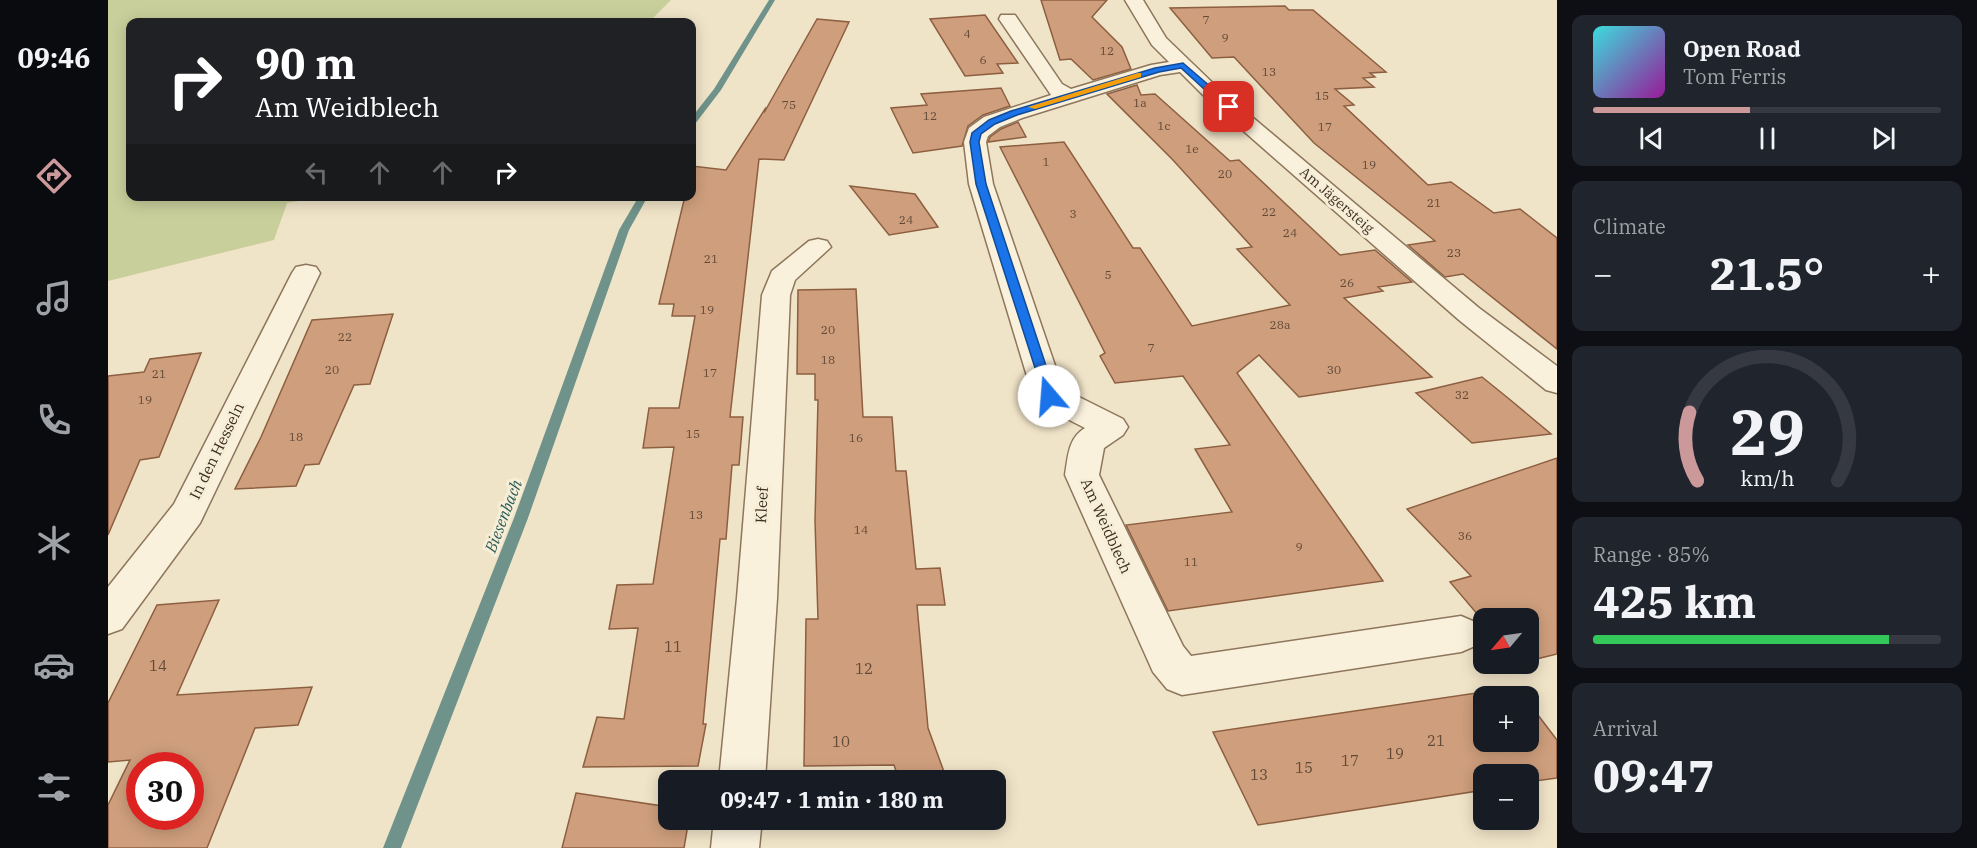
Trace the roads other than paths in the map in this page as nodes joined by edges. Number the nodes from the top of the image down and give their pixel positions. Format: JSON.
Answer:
{"nodes":[{"id":1,"x":1134,"y":0,"type":"edge"},
{"id":2,"x":1008,"y":19,"type":"dead end"},
{"id":3,"x":1183,"y":66,"type":"junction"},
{"id":4,"x":1068,"y":96,"type":"junction"},
{"id":5,"x":818,"y":248,"type":"dead end"},
{"id":6,"x":306,"y":273,"type":"dead end"},
{"id":7,"x":1557,"y":382,"type":"edge"},
{"id":8,"x":108,"y":617,"type":"edge"},
{"id":9,"x":1461,"y":634,"type":"dead end"},
{"id":10,"x":743,"y":770,"type":"edge"},
{"id":11,"x":737,"y":830,"type":"edge"},
{"id":12,"x":735,"y":848,"type":"edge"}],
"edges":[{"from":1,"to":3,"type":"street","name":"Am Jägersteig"},
{"from":2,"to":4,"type":"street"},
{"from":3,"to":4,"type":"street","name":"Am Weidblech"},
{"from":3,"to":7,"type":"street","name":"Am Jägersteig"},
{"from":4,"to":9,"type":"street","name":"Am Weidblech"},
{"from":5,"to":10,"type":"street","name":"Kleef"},
{"from":6,"to":8,"type":"street","name":"In den Hesseln"},
{"from":11,"to":12,"type":"street"}]}
